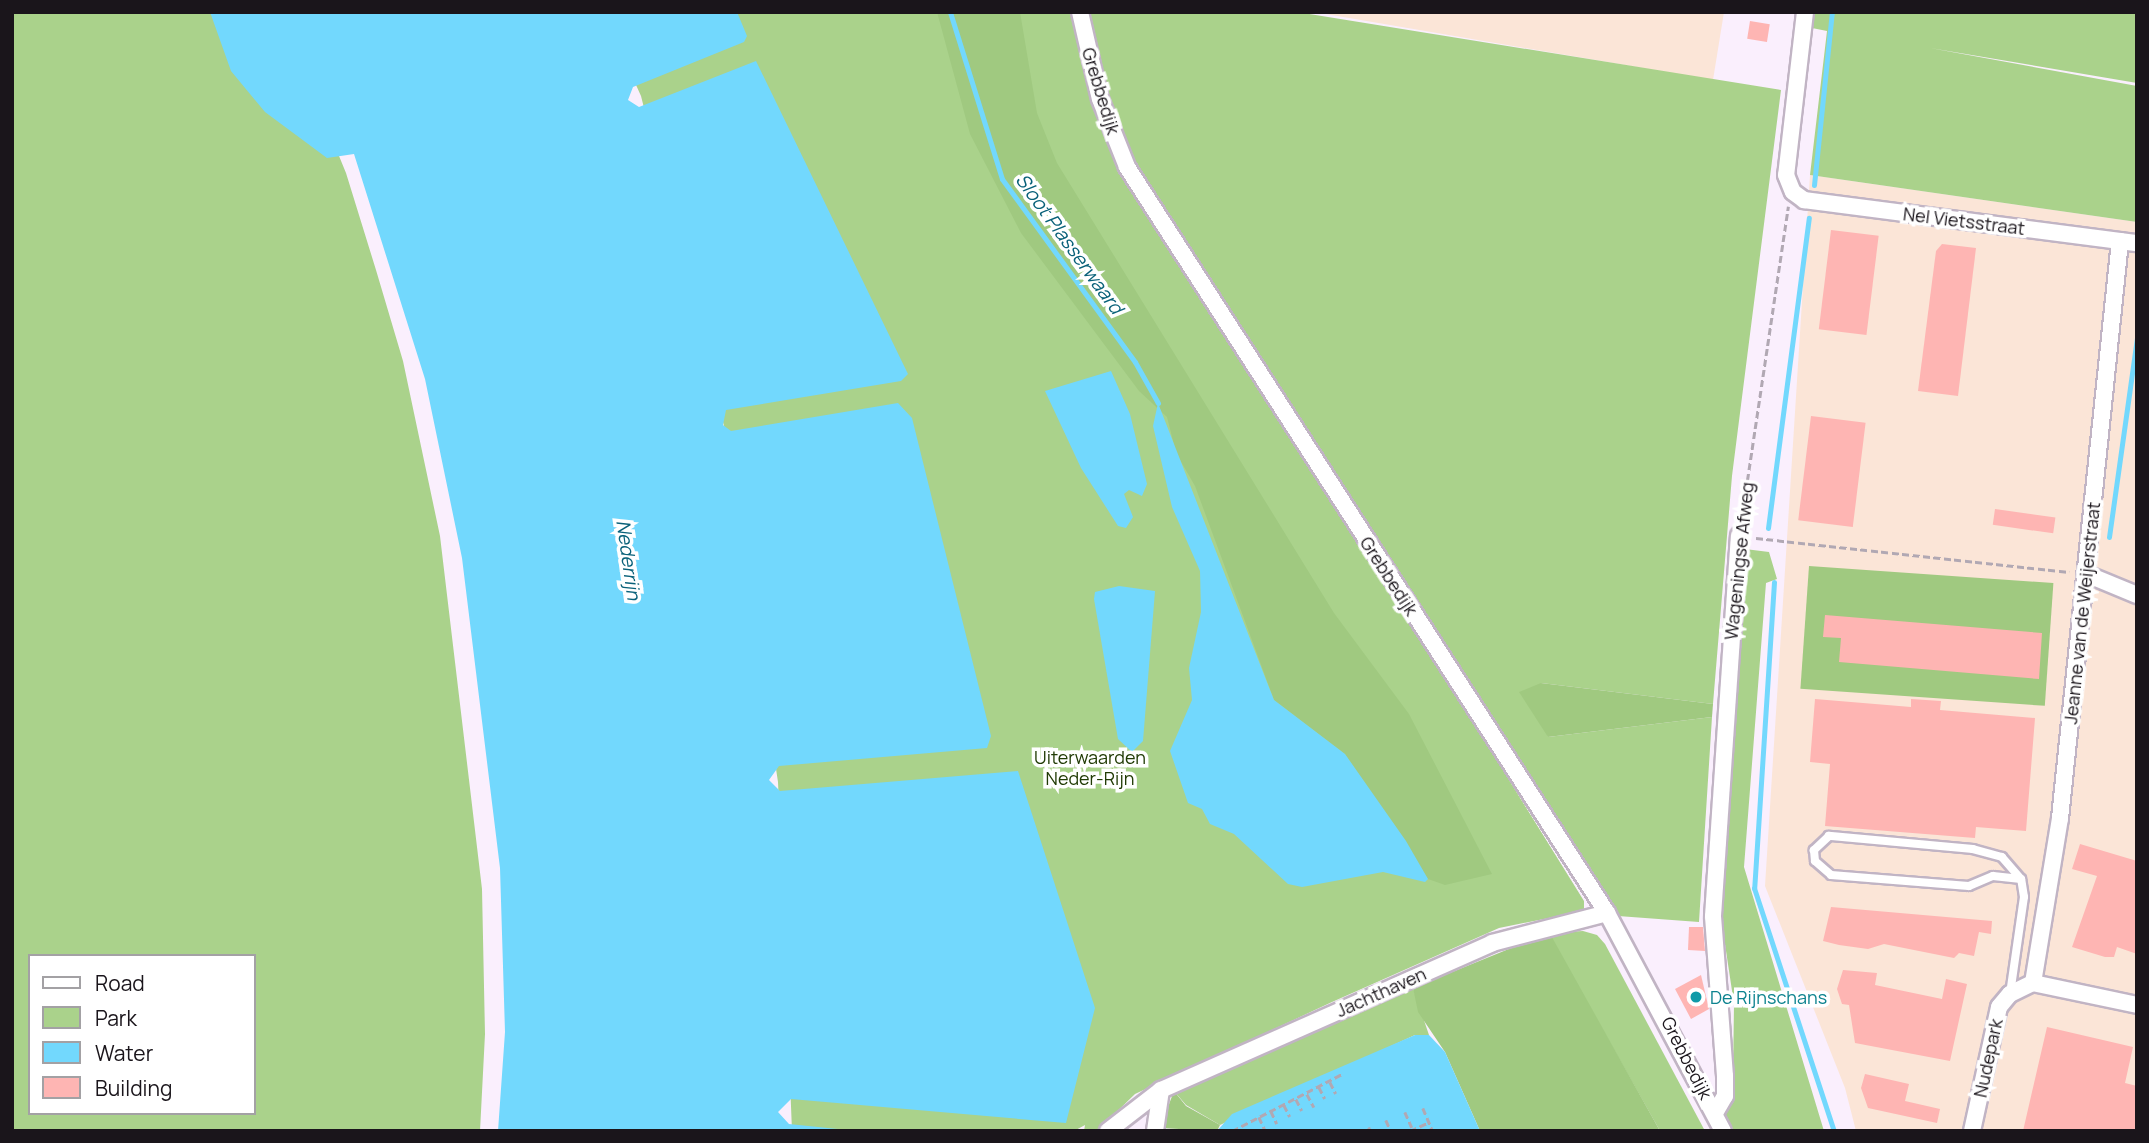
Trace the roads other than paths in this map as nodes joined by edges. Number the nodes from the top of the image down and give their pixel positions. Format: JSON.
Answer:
{"nodes":[{"id":1,"x":1080,"y":12,"type":"edge"},
{"id":2,"x":1805,"y":12,"type":"edge"},
{"id":3,"x":2120,"y":241,"type":"junction"},
{"id":4,"x":2137,"y":243,"type":"edge"},
{"id":5,"x":1739,"y":536,"type":"road end"},
{"id":6,"x":2086,"y":574,"type":"junction"},
{"id":7,"x":2137,"y":595,"type":"edge"},
{"id":8,"x":2021,"y":879,"type":"junction"},
{"id":9,"x":1607,"y":913,"type":"junction"},
{"id":10,"x":2033,"y":983,"type":"junction"},
{"id":11,"x":2010,"y":994,"type":"junction"},
{"id":12,"x":2137,"y":1005,"type":"edge"},
{"id":13,"x":1161,"y":1090,"type":"junction"},
{"id":14,"x":1715,"y":1113,"type":"junction"},
{"id":15,"x":1108,"y":1131,"type":"edge"},
{"id":16,"x":1155,"y":1131,"type":"edge"},
{"id":17,"x":1723,"y":1131,"type":"edge"},
{"id":18,"x":1972,"y":1131,"type":"edge"}],
"edges":[{"from":1,"to":9,"type":"street","name":"Grebbedijk"},
{"from":2,"to":3,"type":"street","name":"Nel Vietsstraat"},
{"from":3,"to":4,"type":"street","name":"Nel Vietsstraat"},
{"from":3,"to":6,"type":"street","name":"Jeanne van de Weijerstraat"},
{"from":5,"to":14,"type":"street","name":"Wageningse Afweg"},
{"from":6,"to":7,"type":"street"},
{"from":6,"to":10,"type":"street","name":"Jeanne van de Weijerstraat"},
{"from":8,"to":8,"type":"lane"},
{"from":8,"to":11,"type":"lane"},
{"from":9,"to":13,"type":"street","name":"Jachthaven"},
{"from":9,"to":14,"type":"street","name":"Grebbedijk"},
{"from":10,"to":11,"type":"street"},
{"from":10,"to":12,"type":"street"},
{"from":11,"to":18,"type":"street","name":"Nudepark"},
{"from":13,"to":15,"type":"street","name":"Jachthaven"},
{"from":13,"to":16,"type":"street"},
{"from":14,"to":17,"type":"street","name":"Grebbedijk"}]}
